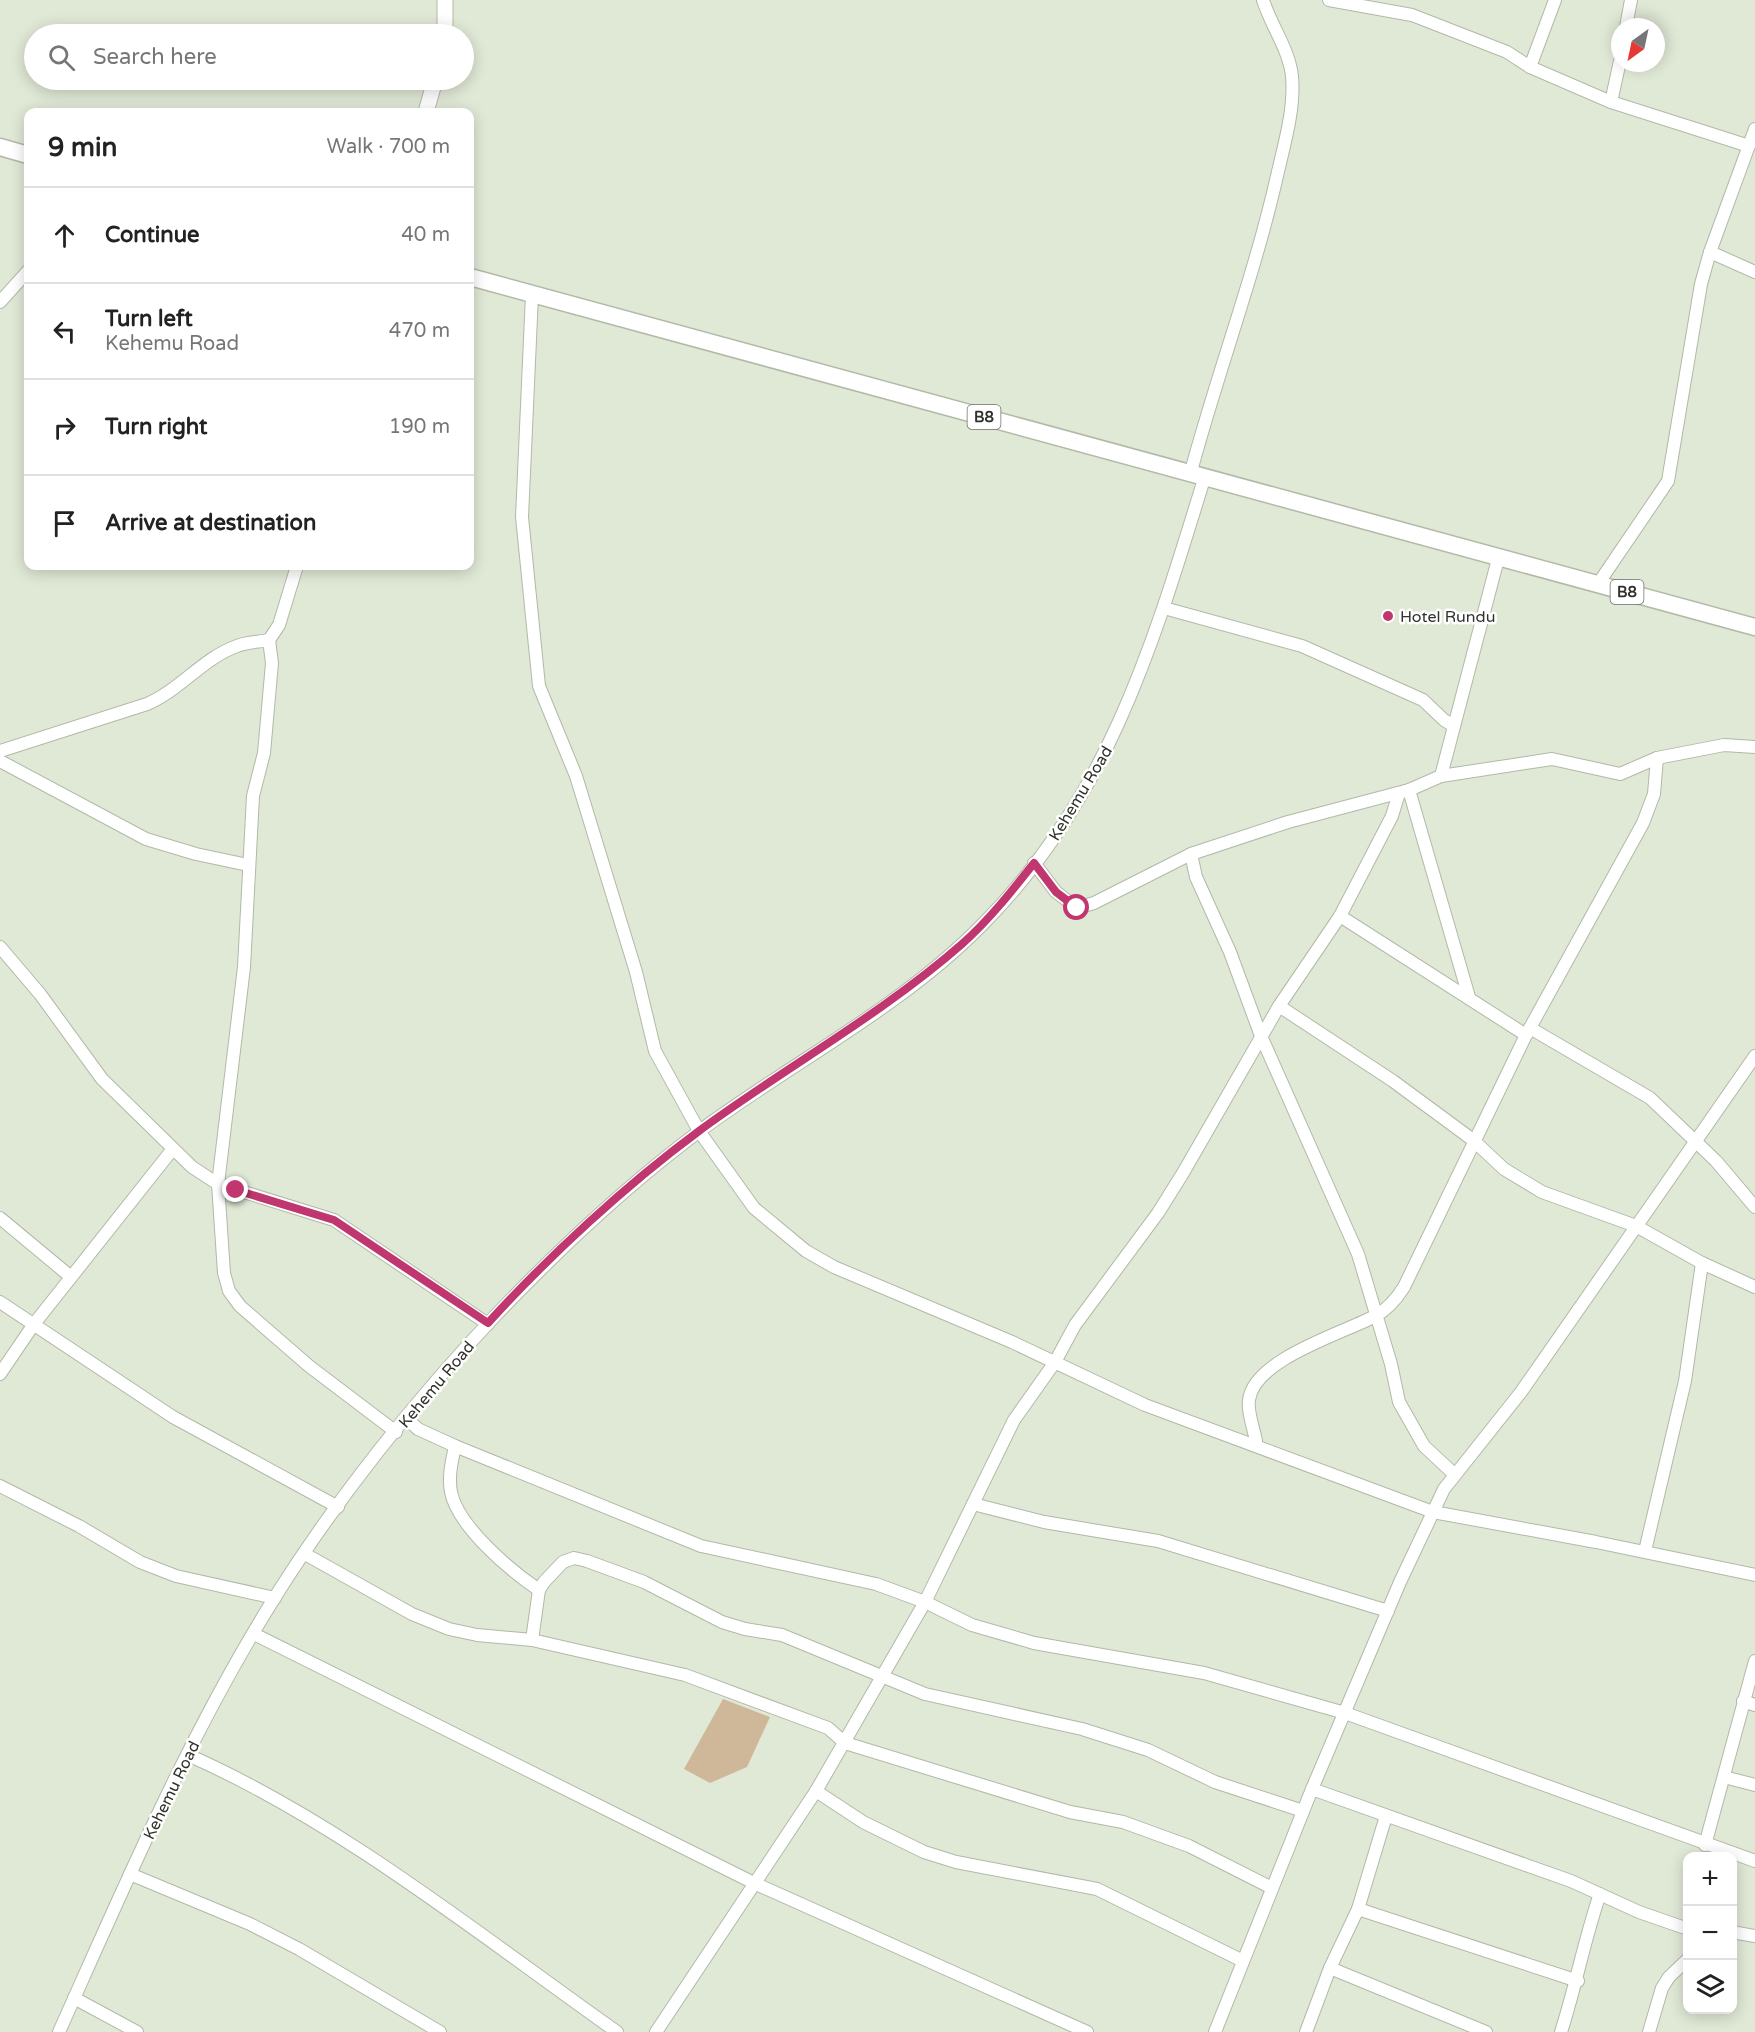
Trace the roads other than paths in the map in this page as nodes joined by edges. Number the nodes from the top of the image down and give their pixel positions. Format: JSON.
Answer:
{"nodes":[{"id":1,"x":445,"y":0,"type":"edge"},
{"id":2,"x":1263,"y":0,"type":"edge"},
{"id":3,"x":1329,"y":0,"type":"edge"},
{"id":4,"x":1555,"y":0,"type":"edge"},
{"id":5,"x":1631,"y":0,"type":"edge"},
{"id":6,"x":1628,"y":18,"type":"edge"},
{"id":7,"x":446,"y":24,"type":"edge"},
{"id":8,"x":1530,"y":67,"type":"junction"},
{"id":9,"x":1618,"y":72,"type":"edge"},
{"id":10,"x":432,"y":90,"type":"edge"},
{"id":11,"x":1611,"y":102,"type":"junction"},
{"id":12,"x":427,"y":108,"type":"edge"},
{"id":13,"x":1755,"y":129,"type":"edge"},
{"id":14,"x":1749,"y":146,"type":"junction"},
{"id":15,"x":0,"y":147,"type":"edge"},
{"id":16,"x":24,"y":154,"type":"edge"},
{"id":17,"x":1710,"y":252,"type":"junction"},
{"id":18,"x":1755,"y":272,"type":"edge"},
{"id":19,"x":24,"y":275,"type":"edge"},
{"id":20,"x":474,"y":278,"type":"edge"},
{"id":21,"x":532,"y":296,"type":"junction"},
{"id":22,"x":0,"y":302,"type":"edge"},
{"id":23,"x":1197,"y":477,"type":"junction"},
{"id":24,"x":1498,"y":559,"type":"junction"},
{"id":25,"x":296,"y":570,"type":"edge"},
{"id":26,"x":1598,"y":584,"type":"junction"},
{"id":27,"x":1164,"y":608,"type":"junction"},
{"id":28,"x":1755,"y":627,"type":"edge"},
{"id":29,"x":269,"y":640,"type":"junction"},
{"id":30,"x":1454,"y":726,"type":"junction"},
{"id":31,"x":1755,"y":747,"type":"edge"},
{"id":32,"x":0,"y":751,"type":"edge"},
{"id":33,"x":1658,"y":758,"type":"junction"},
{"id":34,"x":0,"y":761,"type":"edge"},
{"id":35,"x":1441,"y":776,"type":"junction"},
{"id":36,"x":1404,"y":791,"type":"junction"},
{"id":37,"x":1191,"y":854,"type":"junction"},
{"id":38,"x":1034,"y":863,"type":"junction"},
{"id":39,"x":248,"y":865,"type":"junction"},
{"id":40,"x":1340,"y":916,"type":"junction"},
{"id":41,"x":0,"y":947,"type":"edge"},
{"id":42,"x":1469,"y":997,"type":"junction"},
{"id":43,"x":1279,"y":1006,"type":"junction"},
{"id":44,"x":1528,"y":1031,"type":"junction"},
{"id":45,"x":1261,"y":1036,"type":"junction"},
{"id":46,"x":1755,"y":1056,"type":"edge"},
{"id":47,"x":699,"y":1131,"type":"junction"},
{"id":48,"x":1473,"y":1140,"type":"junction"},
{"id":49,"x":1695,"y":1140,"type":"junction"},
{"id":50,"x":172,"y":1150,"type":"junction"},
{"id":51,"x":218,"y":1184,"type":"junction"},
{"id":52,"x":1755,"y":1207,"type":"edge"},
{"id":53,"x":0,"y":1218,"type":"edge"},
{"id":54,"x":1636,"y":1226,"type":"junction"},
{"id":55,"x":1702,"y":1263,"type":"junction"},
{"id":56,"x":71,"y":1277,"type":"junction"},
{"id":57,"x":1755,"y":1287,"type":"edge"},
{"id":58,"x":0,"y":1302,"type":"edge"},
{"id":59,"x":1376,"y":1316,"type":"junction"},
{"id":60,"x":488,"y":1323,"type":"junction"},
{"id":61,"x":34,"y":1324,"type":"junction"},
{"id":62,"x":1055,"y":1362,"type":"junction"},
{"id":63,"x":0,"y":1374,"type":"edge"},
{"id":64,"x":406,"y":1418,"type":"junction"},
{"id":65,"x":396,"y":1432,"type":"junction"},
{"id":66,"x":1254,"y":1445,"type":"junction"},
{"id":67,"x":455,"y":1446,"type":"junction"},
{"id":68,"x":1454,"y":1474,"type":"junction"},
{"id":69,"x":0,"y":1486,"type":"edge"},
{"id":70,"x":973,"y":1504,"type":"junction"},
{"id":71,"x":338,"y":1507,"type":"junction"},
{"id":72,"x":1433,"y":1512,"type":"junction"},
{"id":73,"x":1645,"y":1551,"type":"junction"},
{"id":74,"x":305,"y":1554,"type":"junction"},
{"id":75,"x":1755,"y":1575,"type":"edge"},
{"id":76,"x":539,"y":1590,"type":"junction"},
{"id":77,"x":274,"y":1598,"type":"junction"},
{"id":78,"x":925,"y":1602,"type":"junction"},
{"id":79,"x":1388,"y":1611,"type":"junction"},
{"id":80,"x":254,"y":1634,"type":"junction"},
{"id":81,"x":532,"y":1640,"type":"junction"},
{"id":82,"x":1755,"y":1661,"type":"edge"},
{"id":83,"x":883,"y":1675,"type":"junction"},
{"id":84,"x":1749,"y":1703,"type":"edge"},
{"id":85,"x":1346,"y":1713,"type":"junction"},
{"id":86,"x":845,"y":1743,"type":"junction"},
{"id":87,"x":188,"y":1755,"type":"junction"},
{"id":88,"x":1724,"y":1777,"type":"junction"},
{"id":89,"x":1755,"y":1785,"type":"edge"},
{"id":90,"x":1312,"y":1789,"type":"junction"},
{"id":91,"x":816,"y":1791,"type":"junction"},
{"id":92,"x":1303,"y":1811,"type":"junction"},
{"id":93,"x":1386,"y":1816,"type":"junction"},
{"id":94,"x":1705,"y":1845,"type":"junction"},
{"id":95,"x":1722,"y":1852,"type":"edge"},
{"id":96,"x":1737,"y":1858,"type":"edge"},
{"id":97,"x":1755,"y":1861,"type":"edge"},
{"id":98,"x":130,"y":1874,"type":"junction"},
{"id":99,"x":756,"y":1884,"type":"junction"},
{"id":100,"x":1272,"y":1888,"type":"junction"},
{"id":101,"x":1600,"y":1894,"type":"junction"},
{"id":102,"x":1358,"y":1910,"type":"junction"},
{"id":103,"x":1737,"y":1926,"type":"edge"},
{"id":104,"x":1683,"y":1927,"type":"edge"},
{"id":105,"x":1737,"y":1933,"type":"edge"},
{"id":106,"x":1753,"y":1935,"type":"edge"},
{"id":107,"x":1687,"y":1960,"type":"edge"},
{"id":108,"x":1243,"y":1961,"type":"junction"},
{"id":109,"x":1330,"y":1968,"type":"junction"},
{"id":110,"x":1578,"y":1981,"type":"junction"},
{"id":111,"x":74,"y":1998,"type":"junction"},
{"id":112,"x":59,"y":2032,"type":"edge"},
{"id":113,"x":137,"y":2032,"type":"edge"},
{"id":114,"x":440,"y":2032,"type":"edge"},
{"id":115,"x":617,"y":2032,"type":"edge"},
{"id":116,"x":656,"y":2032,"type":"edge"},
{"id":117,"x":1087,"y":2032,"type":"edge"},
{"id":118,"x":1215,"y":2032,"type":"edge"},
{"id":119,"x":1306,"y":2032,"type":"edge"},
{"id":120,"x":1486,"y":2032,"type":"edge"},
{"id":121,"x":1561,"y":2032,"type":"edge"},
{"id":122,"x":1648,"y":2032,"type":"edge"}],
"edges":[{"from":1,"to":7,"type":"main road"},
{"from":2,"to":23,"type":"street","name":"Kehemu Road"},
{"from":3,"to":8,"type":"street"},
{"from":4,"to":8,"type":"street"},
{"from":5,"to":6,"type":"street"},
{"from":8,"to":11,"type":"street"},
{"from":9,"to":11,"type":"street"},
{"from":10,"to":12,"type":"main road"},
{"from":11,"to":14,"type":"street"},
{"from":13,"to":14,"type":"street"},
{"from":14,"to":17,"type":"street"},
{"from":15,"to":16,"type":"highway"},
{"from":17,"to":18,"type":"street"},
{"from":17,"to":26,"type":"street"},
{"from":19,"to":22,"type":"street"},
{"from":20,"to":21,"type":"highway","number":"B8"},
{"from":21,"to":23,"type":"highway","number":"B8"},
{"from":21,"to":47,"type":"street"},
{"from":23,"to":24,"type":"highway","number":"B8"},
{"from":23,"to":27,"type":"street","name":"Kehemu Road"},
{"from":24,"to":26,"type":"highway","number":"B8"},
{"from":24,"to":30,"type":"street"},
{"from":25,"to":29,"type":"street"},
{"from":26,"to":28,"type":"highway","number":"B8"},
{"from":27,"to":30,"type":"street"},
{"from":27,"to":38,"type":"street","name":"Kehemu Road"},
{"from":29,"to":32,"type":"street"},
{"from":29,"to":39,"type":"street"},
{"from":30,"to":35,"type":"street"},
{"from":31,"to":33,"type":"street"},
{"from":33,"to":35,"type":"street"},
{"from":33,"to":44,"type":"street"},
{"from":34,"to":39,"type":"street"},
{"from":35,"to":36,"type":"street"},
{"from":36,"to":37,"type":"street"},
{"from":36,"to":40,"type":"street"},
{"from":36,"to":42,"type":"street"},
{"from":37,"to":38,"type":"street"},
{"from":37,"to":45,"type":"street"},
{"from":38,"to":47,"type":"street","name":"Kehemu Road"},
{"from":39,"to":51,"type":"street"},
{"from":40,"to":42,"type":"street"},
{"from":40,"to":43,"type":"street"},
{"from":41,"to":50,"type":"street"},
{"from":42,"to":44,"type":"street"},
{"from":43,"to":45,"type":"street"},
{"from":43,"to":48,"type":"street"},
{"from":44,"to":48,"type":"street"},
{"from":44,"to":49,"type":"street"},
{"from":45,"to":59,"type":"street"},
{"from":45,"to":62,"type":"street"},
{"from":46,"to":49,"type":"street"},
{"from":47,"to":60,"type":"street","name":"Kehemu Road"},
{"from":47,"to":62,"type":"street"},
{"from":48,"to":54,"type":"street"},
{"from":48,"to":59,"type":"street"},
{"from":49,"to":52,"type":"street"},
{"from":49,"to":54,"type":"street"},
{"from":50,"to":51,"type":"street"},
{"from":50,"to":56,"type":"street"},
{"from":51,"to":60,"type":"street"},
{"from":51,"to":65,"type":"street"},
{"from":53,"to":56,"type":"street"},
{"from":54,"to":55,"type":"street"},
{"from":54,"to":68,"type":"street"},
{"from":55,"to":57,"type":"street"},
{"from":55,"to":73,"type":"street"},
{"from":56,"to":61,"type":"street"},
{"from":58,"to":61,"type":"street"},
{"from":59,"to":66,"type":"street"},
{"from":59,"to":68,"type":"street"},
{"from":60,"to":64,"type":"street","name":"Kehemu Road"},
{"from":61,"to":63,"type":"street"},
{"from":61,"to":71,"type":"street"},
{"from":62,"to":66,"type":"street"},
{"from":62,"to":70,"type":"street"},
{"from":64,"to":65,"type":"street","name":"Kehemu Road"},
{"from":64,"to":67,"type":"street"},
{"from":65,"to":71,"type":"street","name":"Kehemu Road"},
{"from":66,"to":72,"type":"street"},
{"from":67,"to":76,"type":"street"},
{"from":67,"to":78,"type":"street"},
{"from":68,"to":72,"type":"street"},
{"from":69,"to":77,"type":"street"},
{"from":70,"to":78,"type":"street"},
{"from":70,"to":79,"type":"street"},
{"from":71,"to":74,"type":"street","name":"Kehemu Road"},
{"from":72,"to":73,"type":"street"},
{"from":72,"to":79,"type":"street"},
{"from":73,"to":75,"type":"street"},
{"from":74,"to":77,"type":"street","name":"Kehemu Road"},
{"from":74,"to":81,"type":"street"},
{"from":76,"to":81,"type":"street"},
{"from":76,"to":83,"type":"street"},
{"from":77,"to":80,"type":"street","name":"Kehemu Road"},
{"from":78,"to":83,"type":"street"},
{"from":78,"to":85,"type":"street"},
{"from":79,"to":85,"type":"street"},
{"from":80,"to":87,"type":"street","name":"Kehemu Road"},
{"from":80,"to":99,"type":"street"},
{"from":81,"to":86,"type":"street"},
{"from":82,"to":84,"type":"street"},
{"from":83,"to":86,"type":"street"},
{"from":83,"to":92,"type":"street"},
{"from":84,"to":88,"type":"street"},
{"from":85,"to":90,"type":"street"},
{"from":85,"to":94,"type":"street"},
{"from":86,"to":91,"type":"street"},
{"from":86,"to":100,"type":"street"},
{"from":87,"to":98,"type":"street","name":"Kehemu Road"},
{"from":87,"to":115,"type":"street"},
{"from":88,"to":89,"type":"street"},
{"from":88,"to":94,"type":"street"},
{"from":90,"to":92,"type":"street"},
{"from":90,"to":93,"type":"street"},
{"from":91,"to":99,"type":"street"},
{"from":91,"to":108,"type":"street"},
{"from":92,"to":100,"type":"street"},
{"from":93,"to":101,"type":"street"},
{"from":93,"to":102,"type":"street"},
{"from":94,"to":95,"type":"street"},
{"from":96,"to":97,"type":"street"},
{"from":98,"to":111,"type":"street","name":"Kehemu Road"},
{"from":98,"to":114,"type":"street"},
{"from":99,"to":116,"type":"street"},
{"from":99,"to":117,"type":"street"},
{"from":100,"to":108,"type":"street"},
{"from":101,"to":104,"type":"street"},
{"from":101,"to":110,"type":"street"},
{"from":102,"to":109,"type":"street"},
{"from":102,"to":110,"type":"street"},
{"from":103,"to":106,"type":"street"},
{"from":105,"to":106,"type":"street"},
{"from":107,"to":122,"type":"street"},
{"from":108,"to":118,"type":"street"},
{"from":109,"to":119,"type":"street"},
{"from":109,"to":120,"type":"street"},
{"from":110,"to":121,"type":"street"},
{"from":111,"to":112,"type":"street","name":"Kehemu Road"},
{"from":111,"to":113,"type":"street"}]}
